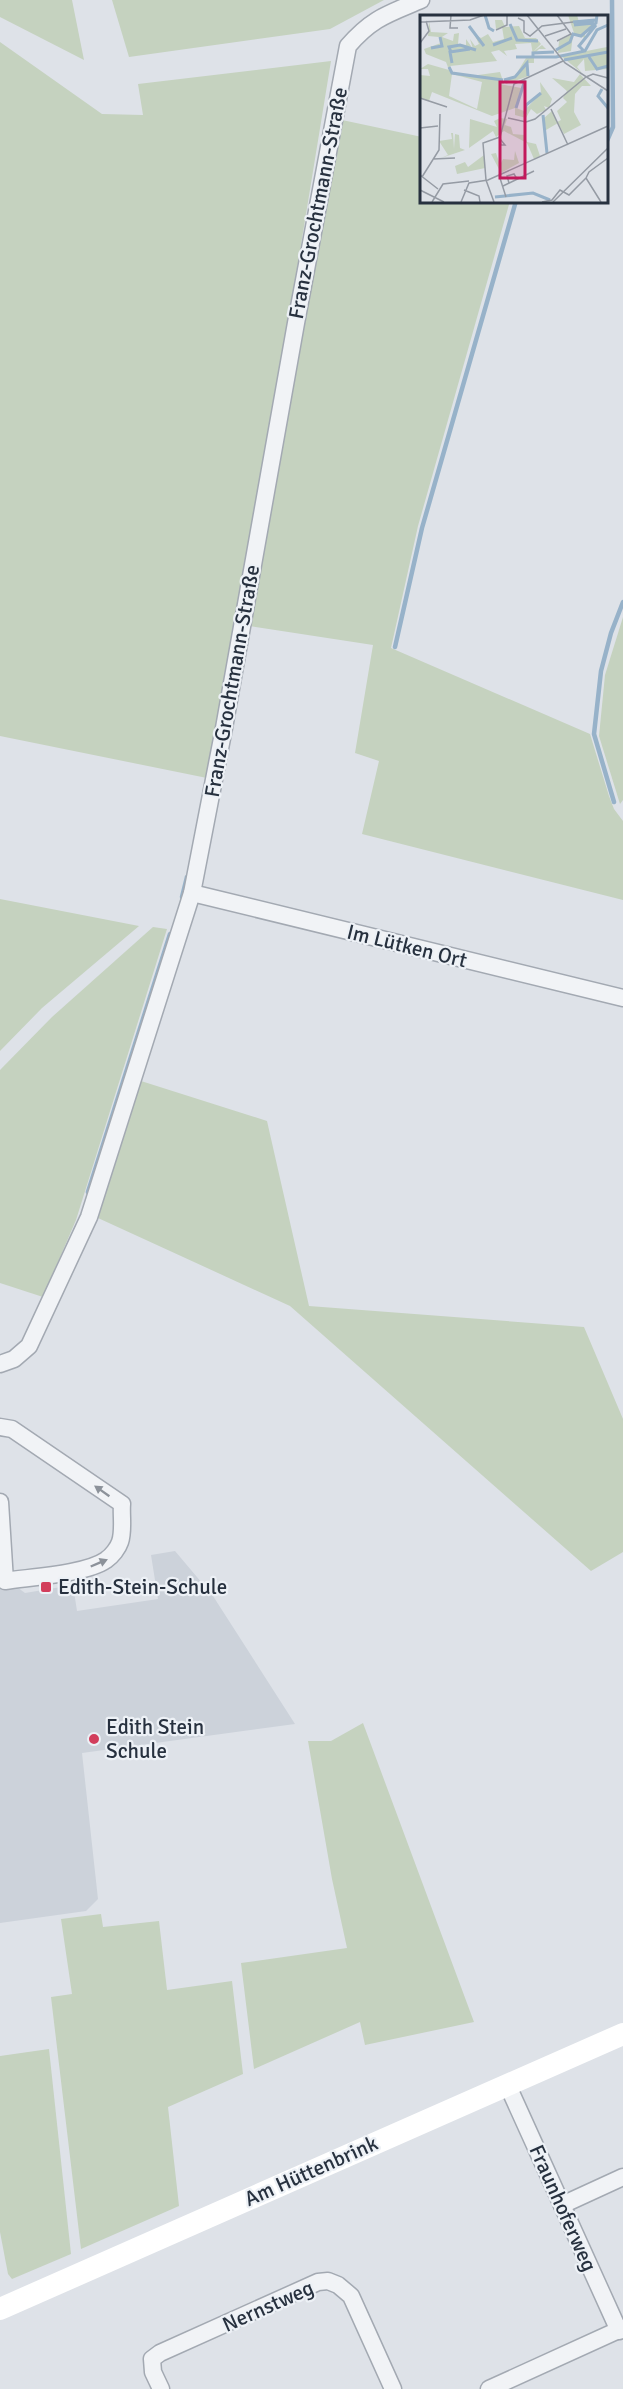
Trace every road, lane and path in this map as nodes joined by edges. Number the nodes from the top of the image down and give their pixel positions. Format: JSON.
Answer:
{"nodes":[{"id":1,"x":421,"y":0,"type":"edge"},
{"id":2,"x":192,"y":892,"type":"junction"},
{"id":3,"x":623,"y":998,"type":"edge"},
{"id":4,"x":0,"y":1364,"type":"edge"},
{"id":5,"x":0,"y":1427,"type":"edge"},
{"id":6,"x":0,"y":1502,"type":"edge"},
{"id":7,"x":623,"y":2034,"type":"edge"},
{"id":8,"x":508,"y":2086,"type":"junction"},
{"id":9,"x":623,"y":2177,"type":"edge"},
{"id":10,"x":562,"y":2205,"type":"junction"},
{"id":11,"x":0,"y":2309,"type":"edge"},
{"id":12,"x":621,"y":2330,"type":"edge"},
{"id":13,"x":161,"y":2389,"type":"edge"},
{"id":14,"x":393,"y":2389,"type":"edge"},
{"id":15,"x":489,"y":2389,"type":"edge"}],
"edges":[{"from":1,"to":2,"type":"street","name":"Franz-Grochtmann-Straße"},
{"from":2,"to":3,"type":"street","name":"Im Lütken Ort"},
{"from":2,"to":4,"type":"street","name":"Franz-Grochtmann-Straße"},
{"from":6,"to":5,"type":"street","one_way":true},
{"from":7,"to":8,"type":"street","name":"Am Hüttenbrink"},
{"from":8,"to":10,"type":"street","name":"Fraunhoferweg"},
{"from":8,"to":11,"type":"street","name":"Am Hüttenbrink"},
{"from":9,"to":10,"type":"street"},
{"from":10,"to":12,"type":"street","name":"Fraunhoferweg"},
{"from":12,"to":15,"type":"street"},
{"from":13,"to":14,"type":"street","name":"Nernstweg"}]}
